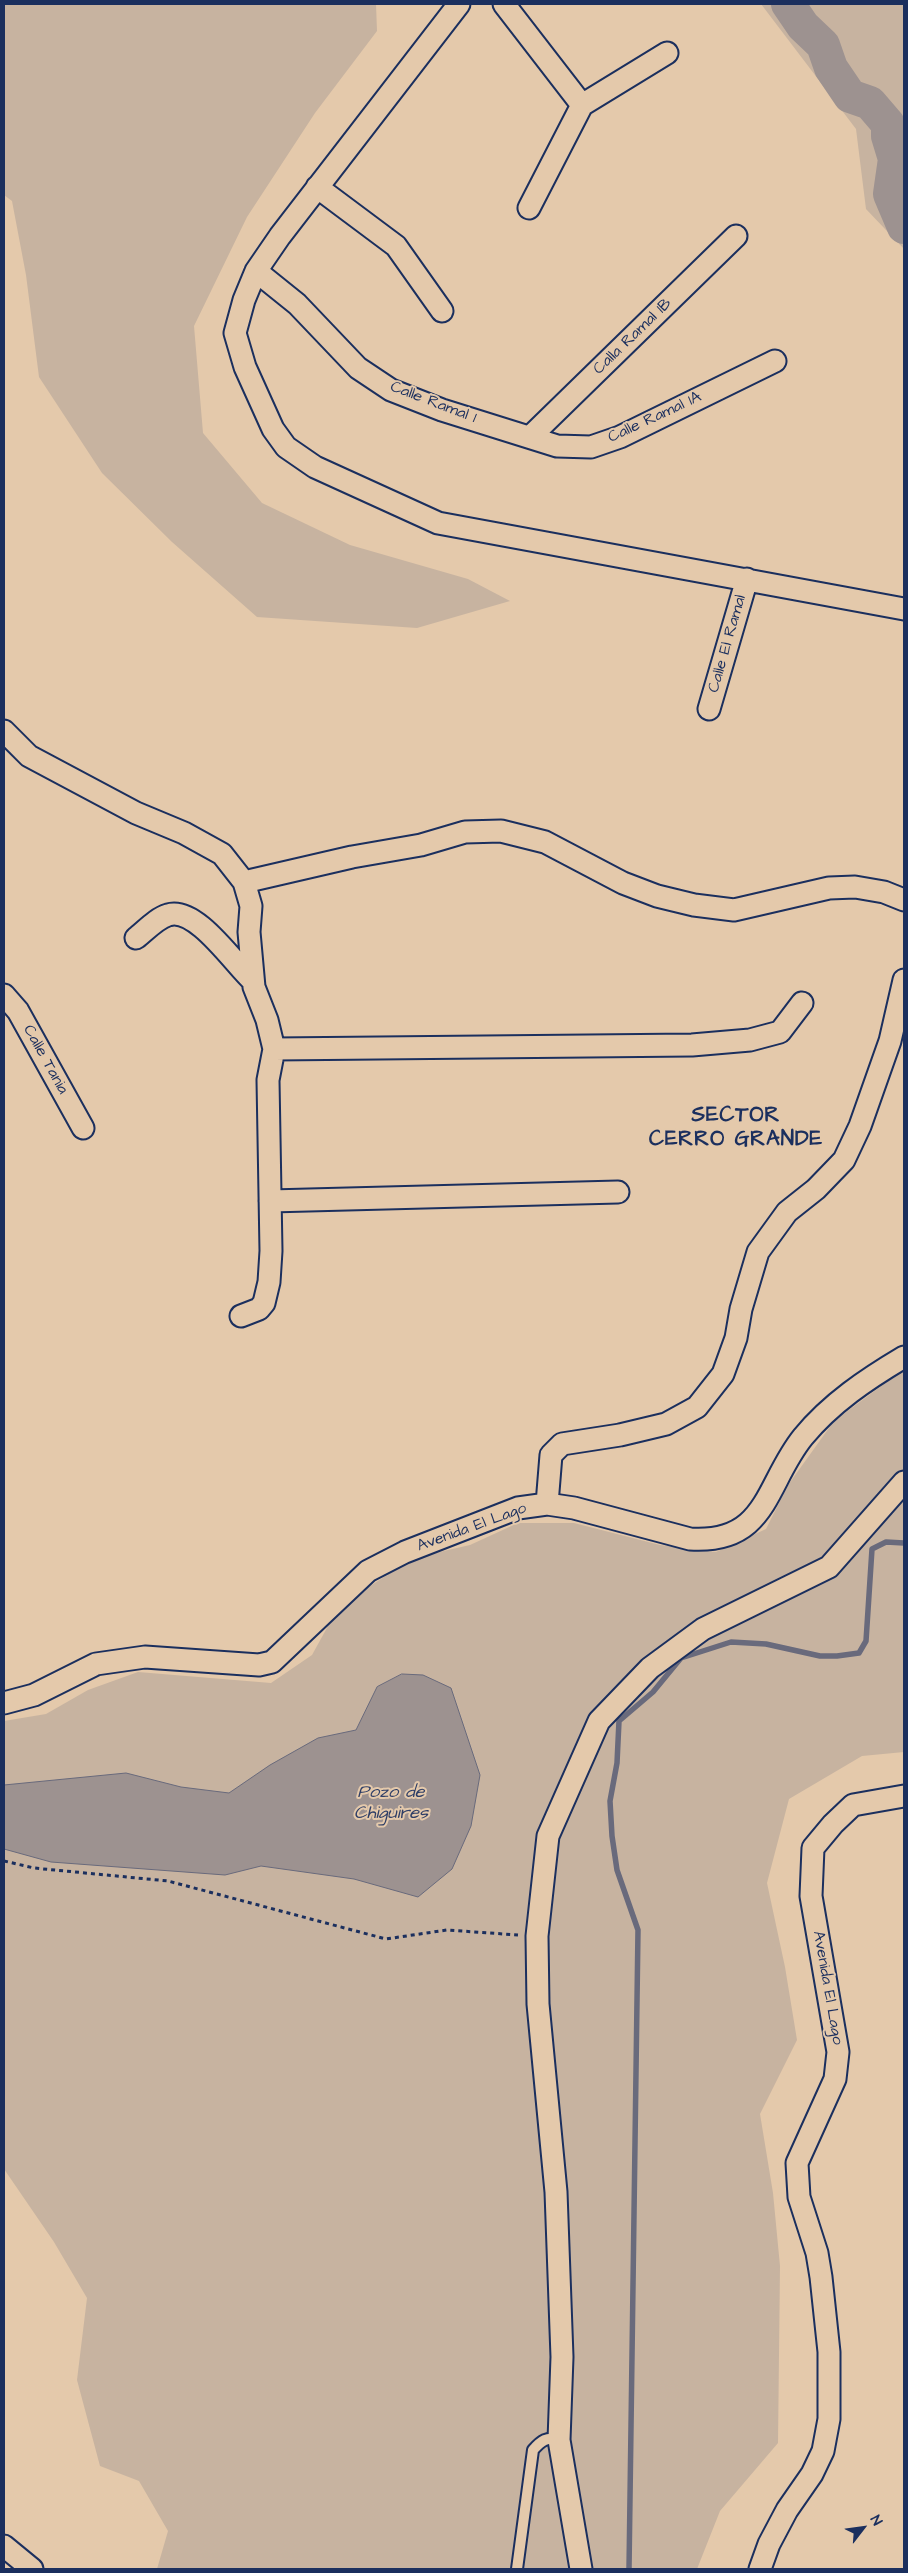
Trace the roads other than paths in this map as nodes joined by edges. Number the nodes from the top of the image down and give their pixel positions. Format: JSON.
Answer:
{"nodes":[{"id":1,"x":459,"y":4,"type":"edge"},
{"id":2,"x":504,"y":4,"type":"edge"},
{"id":3,"x":667,"y":52,"type":"dead end"},
{"id":4,"x":582,"y":105,"type":"junction"},
{"id":5,"x":317,"y":187,"type":"junction"},
{"id":6,"x":529,"y":208,"type":"dead end"},
{"id":7,"x":736,"y":236,"type":"dead end"},
{"id":8,"x":256,"y":271,"type":"junction"},
{"id":9,"x":442,"y":311,"type":"dead end"},
{"id":10,"x":775,"y":362,"type":"dead end"},
{"id":11,"x":530,"y":437,"type":"junction"},
{"id":12,"x":747,"y":580,"type":"junction"},
{"id":13,"x":904,"y":609,"type":"edge"},
{"id":14,"x":709,"y":709,"type":"dead end"},
{"id":15,"x":4,"y":732,"type":"edge"},
{"id":16,"x":244,"y":882,"type":"junction"},
{"id":17,"x":904,"y":900,"type":"edge"},
{"id":18,"x":136,"y":938,"type":"dead end"},
{"id":19,"x":904,"y":980,"type":"edge"},
{"id":20,"x":253,"y":981,"type":"junction"},
{"id":21,"x":4,"y":995,"type":"edge"},
{"id":22,"x":802,"y":1003,"type":"dead end"},
{"id":23,"x":274,"y":1049,"type":"junction"},
{"id":24,"x":82,"y":1128,"type":"dead end"},
{"id":25,"x":618,"y":1192,"type":"dead end"},
{"id":26,"x":270,"y":1201,"type":"junction"},
{"id":27,"x":241,"y":1316,"type":"dead end"},
{"id":28,"x":904,"y":1357,"type":"edge"},
{"id":29,"x":904,"y":1482,"type":"edge"},
{"id":30,"x":547,"y":1504,"type":"junction"},
{"id":31,"x":4,"y":1702,"type":"edge"},
{"id":32,"x":904,"y":1796,"type":"edge"},
{"id":33,"x":559,"y":2440,"type":"junction"},
{"id":34,"x":4,"y":2546,"type":"edge"},
{"id":35,"x":32,"y":2569,"type":"edge"},
{"id":36,"x":517,"y":2569,"type":"edge"},
{"id":37,"x":581,"y":2569,"type":"edge"},
{"id":38,"x":760,"y":2569,"type":"edge"}],
"edges":[{"from":1,"to":5,"type":"street"},
{"from":2,"to":4,"type":"street"},
{"from":3,"to":4,"type":"street"},
{"from":4,"to":6,"type":"street"},
{"from":5,"to":8,"type":"street"},
{"from":5,"to":9,"type":"street"},
{"from":7,"to":11,"type":"street","name":"Calla Ramal 1B"},
{"from":8,"to":11,"type":"street","name":"Calle Ramal 1"},
{"from":8,"to":12,"type":"street"},
{"from":10,"to":11,"type":"street","name":"Calle Ramal 1A"},
{"from":12,"to":13,"type":"street"},
{"from":12,"to":14,"type":"street","name":"Calle El Ramal"},
{"from":15,"to":16,"type":"street"},
{"from":16,"to":17,"type":"street"},
{"from":16,"to":20,"type":"street"},
{"from":18,"to":20,"type":"street"},
{"from":19,"to":30,"type":"street"},
{"from":20,"to":23,"type":"street"},
{"from":21,"to":24,"type":"street","name":"Calle Tania"},
{"from":22,"to":23,"type":"street"},
{"from":23,"to":26,"type":"street"},
{"from":25,"to":26,"type":"street"},
{"from":26,"to":27,"type":"street"},
{"from":28,"to":30,"type":"street","name":"Avenida El Lago"},
{"from":29,"to":33,"type":"street"},
{"from":30,"to":31,"type":"street","name":"Avenida El Lago"},
{"from":32,"to":38,"type":"street","name":"Avenida El Lago"},
{"from":33,"to":36,"type":"lane"},
{"from":33,"to":37,"type":"street"},
{"from":34,"to":35,"type":"street"}]}
